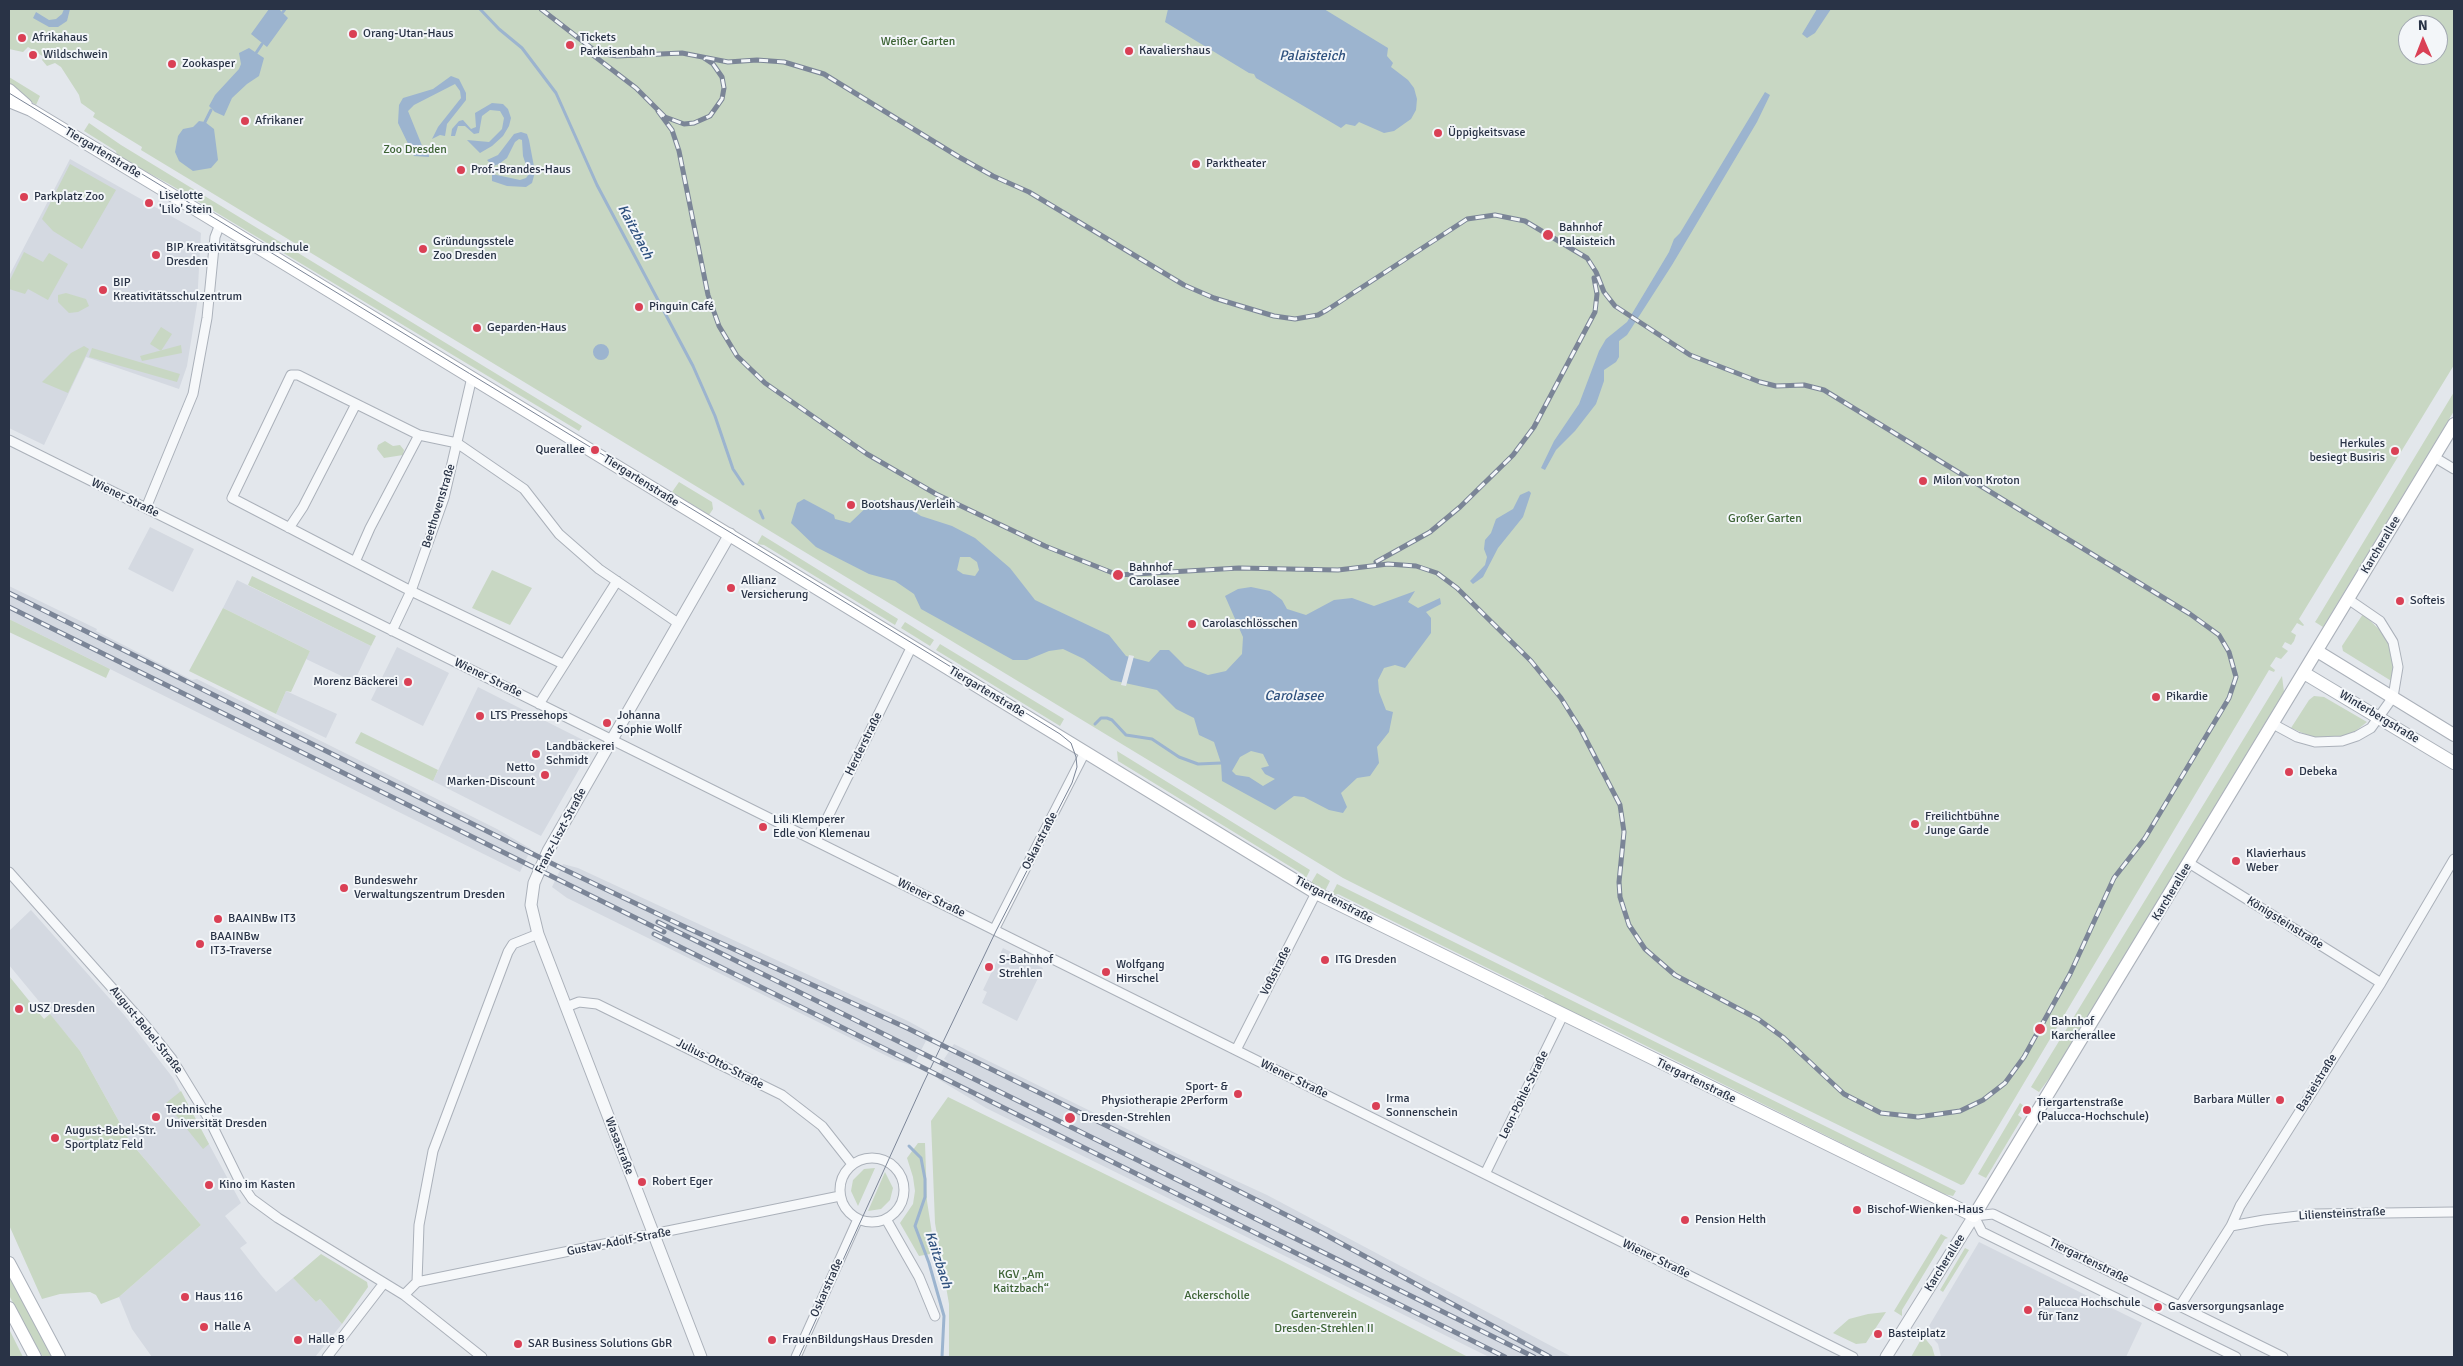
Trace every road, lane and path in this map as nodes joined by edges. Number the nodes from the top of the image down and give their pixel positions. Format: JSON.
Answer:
{"nodes":[{"id":1,"x":9,"y":90,"type":"edge"},
{"id":2,"x":9,"y":101,"type":"edge"},
{"id":3,"x":31,"y":110,"type":"junction"},
{"id":4,"x":220,"y":224,"type":"junction"},
{"id":5,"x":472,"y":377,"type":"junction"},
{"id":6,"x":356,"y":404,"type":"junction"},
{"id":7,"x":2454,"y":424,"type":"edge"},
{"id":8,"x":418,"y":435,"type":"junction"},
{"id":9,"x":9,"y":440,"type":"edge"},
{"id":10,"x":457,"y":443,"type":"junction"},
{"id":11,"x":2434,"y":457,"type":"junction"},
{"id":12,"x":2454,"y":469,"type":"edge"},
{"id":13,"x":146,"y":508,"type":"junction"},
{"id":14,"x":289,"y":528,"type":"junction"},
{"id":15,"x":730,"y":534,"type":"junction"},
{"id":16,"x":355,"y":562,"type":"junction"},
{"id":17,"x":617,"y":581,"type":"junction"},
{"id":18,"x":411,"y":591,"type":"junction"},
{"id":19,"x":2348,"y":599,"type":"junction"},
{"id":20,"x":678,"y":622,"type":"junction"},
{"id":21,"x":392,"y":631,"type":"junction"},
{"id":22,"x":912,"y":646,"type":"junction"},
{"id":23,"x":2317,"y":651,"type":"junction"},
{"id":24,"x":563,"y":664,"type":"junction"},
{"id":25,"x":2304,"y":673,"type":"junction"},
{"id":26,"x":2393,"y":697,"type":"junction"},
{"id":27,"x":539,"y":704,"type":"junction"},
{"id":28,"x":2380,"y":718,"type":"junction"},
{"id":29,"x":2273,"y":724,"type":"junction"},
{"id":30,"x":2454,"y":735,"type":"edge"},
{"id":31,"x":612,"y":739,"type":"junction"},
{"id":32,"x":1085,"y":752,"type":"junction"},
{"id":33,"x":2454,"y":763,"type":"edge"},
{"id":34,"x":816,"y":841,"type":"junction"},
{"id":35,"x":2454,"y":859,"type":"edge"},
{"id":36,"x":2189,"y":863,"type":"junction"},
{"id":37,"x":9,"y":872,"type":"edge"},
{"id":38,"x":1316,"y":893,"type":"junction"},
{"id":39,"x":994,"y":930,"type":"junction"},
{"id":40,"x":538,"y":934,"type":"junction"},
{"id":41,"x":2380,"y":983,"type":"junction"},
{"id":42,"x":566,"y":1007,"type":"junction"},
{"id":43,"x":1563,"y":1015,"type":"junction"},
{"id":44,"x":1236,"y":1050,"type":"junction"},
{"id":45,"x":852,"y":1164,"type":"junction"},
{"id":46,"x":1485,"y":1174,"type":"junction"},
{"id":47,"x":840,"y":1196,"type":"junction"},
{"id":48,"x":2454,"y":1212,"type":"edge"},
{"id":49,"x":1974,"y":1216,"type":"junction"},
{"id":50,"x":886,"y":1219,"type":"junction"},
{"id":51,"x":858,"y":1220,"type":"junction"},
{"id":52,"x":2230,"y":1226,"type":"junction"},
{"id":53,"x":654,"y":1235,"type":"junction"},
{"id":54,"x":9,"y":1263,"type":"edge"},
{"id":55,"x":384,"y":1282,"type":"junction"},
{"id":56,"x":417,"y":1282,"type":"junction"},
{"id":57,"x":404,"y":1296,"type":"junction"},
{"id":58,"x":2180,"y":1306,"type":"junction"},
{"id":59,"x":9,"y":1308,"type":"edge"},
{"id":60,"x":935,"y":1316,"type":"dead end"},
{"id":61,"x":35,"y":1357,"type":"edge"},
{"id":62,"x":59,"y":1357,"type":"edge"},
{"id":63,"x":327,"y":1357,"type":"edge"},
{"id":64,"x":482,"y":1357,"type":"edge"},
{"id":65,"x":701,"y":1357,"type":"edge"},
{"id":66,"x":796,"y":1357,"type":"edge"},
{"id":67,"x":1853,"y":1357,"type":"edge"},
{"id":68,"x":1886,"y":1357,"type":"edge"},
{"id":69,"x":2236,"y":1357,"type":"edge"},
{"id":70,"x":2283,"y":1357,"type":"edge"}],
"edges":[{"from":1,"to":3,"type":"main road","name":"Tiergartenstraße"},
{"from":2,"to":3,"type":"main road","name":"Tiergartenstraße"},
{"from":3,"to":4,"type":"main road","name":"Tiergartenstraße"},
{"from":4,"to":5,"type":"main road","name":"Tiergartenstraße"},
{"from":4,"to":13,"type":"street"},
{"from":5,"to":10,"type":"street","name":"Beethovenstraße"},
{"from":5,"to":15,"type":"main road","name":"Tiergartenstraße"},
{"from":6,"to":8,"type":"street"},
{"from":6,"to":14,"type":"street"},
{"from":6,"to":14,"type":"street"},
{"from":7,"to":11,"type":"main road","name":"Karcherallee"},
{"from":8,"to":10,"type":"street"},
{"from":8,"to":16,"type":"street"},
{"from":9,"to":13,"type":"street","name":"Wiener Straße"},
{"from":10,"to":17,"type":"street"},
{"from":10,"to":18,"type":"street","name":"Beethovenstraße"},
{"from":11,"to":12,"type":"street"},
{"from":11,"to":19,"type":"main road","name":"Karcherallee"},
{"from":13,"to":21,"type":"street","name":"Wiener Straße"},
{"from":14,"to":16,"type":"street"},
{"from":15,"to":20,"type":"street","name":"Franz-Liszt-Straße"},
{"from":15,"to":22,"type":"main road","name":"Tiergartenstraße"},
{"from":16,"to":18,"type":"street"},
{"from":17,"to":20,"type":"street"},
{"from":17,"to":24,"type":"street"},
{"from":18,"to":21,"type":"street","name":"Beethovenstraße"},
{"from":18,"to":24,"type":"street"},
{"from":19,"to":23,"type":"main road","name":"Karcherallee"},
{"from":19,"to":26,"type":"street"},
{"from":20,"to":31,"type":"street","name":"Franz-Liszt-Straße"},
{"from":21,"to":27,"type":"street","name":"Wiener Straße"},
{"from":22,"to":32,"type":"main road","name":"Tiergartenstraße"},
{"from":22,"to":34,"type":"street","name":"Herderstraße"},
{"from":23,"to":25,"type":"main road","name":"Karcherallee"},
{"from":23,"to":26,"type":"main road","name":"Winterbergstraße"},
{"from":24,"to":27,"type":"street"},
{"from":25,"to":28,"type":"main road","name":"Winterbergstraße"},
{"from":25,"to":29,"type":"main road","name":"Karcherallee"},
{"from":26,"to":28,"type":"street"},
{"from":26,"to":30,"type":"main road","name":"Winterbergstraße"},
{"from":27,"to":31,"type":"street","name":"Wiener Straße"},
{"from":28,"to":29,"type":"street"},
{"from":28,"to":33,"type":"main road","name":"Winterbergstraße"},
{"from":29,"to":36,"type":"main road","name":"Karcherallee"},
{"from":31,"to":34,"type":"street","name":"Wiener Straße"},
{"from":31,"to":40,"type":"street","name":"Franz-Liszt-Straße"},
{"from":32,"to":38,"type":"main road","name":"Tiergartenstraße"},
{"from":32,"to":39,"type":"street","name":"Oskarstraße"},
{"from":34,"to":39,"type":"street","name":"Wiener Straße"},
{"from":35,"to":41,"type":"street","name":"Basteistraße"},
{"from":36,"to":41,"type":"street","name":"Königsteinstraße"},
{"from":36,"to":49,"type":"main road","name":"Karcherallee"},
{"from":37,"to":55,"type":"street","name":"August-Bebel-Straße"},
{"from":38,"to":43,"type":"main road","name":"Tiergartenstraße"},
{"from":38,"to":44,"type":"street","name":"Voßstraße"},
{"from":39,"to":44,"type":"street","name":"Wiener Straße"},
{"from":40,"to":42,"type":"street","name":"Wasastraße"},
{"from":40,"to":56,"type":"street"},
{"from":41,"to":52,"type":"street","name":"Basteistraße"},
{"from":42,"to":45,"type":"street","name":"Julius-Otto-Straße"},
{"from":42,"to":53,"type":"street","name":"Wasastraße"},
{"from":43,"to":46,"type":"street","name":"Leon-Pohle-Straße"},
{"from":43,"to":49,"type":"main road","name":"Tiergartenstraße"},
{"from":44,"to":46,"type":"street","name":"Wiener Straße"},
{"from":45,"to":47,"type":"street"},
{"from":45,"to":50,"type":"street"},
{"from":46,"to":67,"type":"street","name":"Wiener Straße"},
{"from":47,"to":51,"type":"street"},
{"from":47,"to":53,"type":"street","name":"Gustav-Adolf-Straße"},
{"from":48,"to":52,"type":"street","name":"Liliensteinstraße"},
{"from":49,"to":58,"type":"street","name":"Tiergartenstraße"},
{"from":49,"to":68,"type":"street","name":"Karcherallee"},
{"from":49,"to":69,"type":"street","name":"Tiergartenstraße"},
{"from":50,"to":51,"type":"street"},
{"from":50,"to":60,"type":"street"},
{"from":51,"to":66,"type":"street","name":"Oskarstraße"},
{"from":52,"to":58,"type":"street","name":"Basteistraße"},
{"from":53,"to":56,"type":"street","name":"Gustav-Adolf-Straße"},
{"from":53,"to":65,"type":"street","name":"Wasastraße"},
{"from":54,"to":62,"type":"main road"},
{"from":55,"to":57,"type":"street","name":"August-Bebel-Straße"},
{"from":55,"to":63,"type":"street"},
{"from":56,"to":57,"type":"street"},
{"from":57,"to":64,"type":"street","name":"August-Bebel-Straße"},
{"from":58,"to":70,"type":"street","name":"Tiergartenstraße"},
{"from":59,"to":61,"type":"main road"}]}
